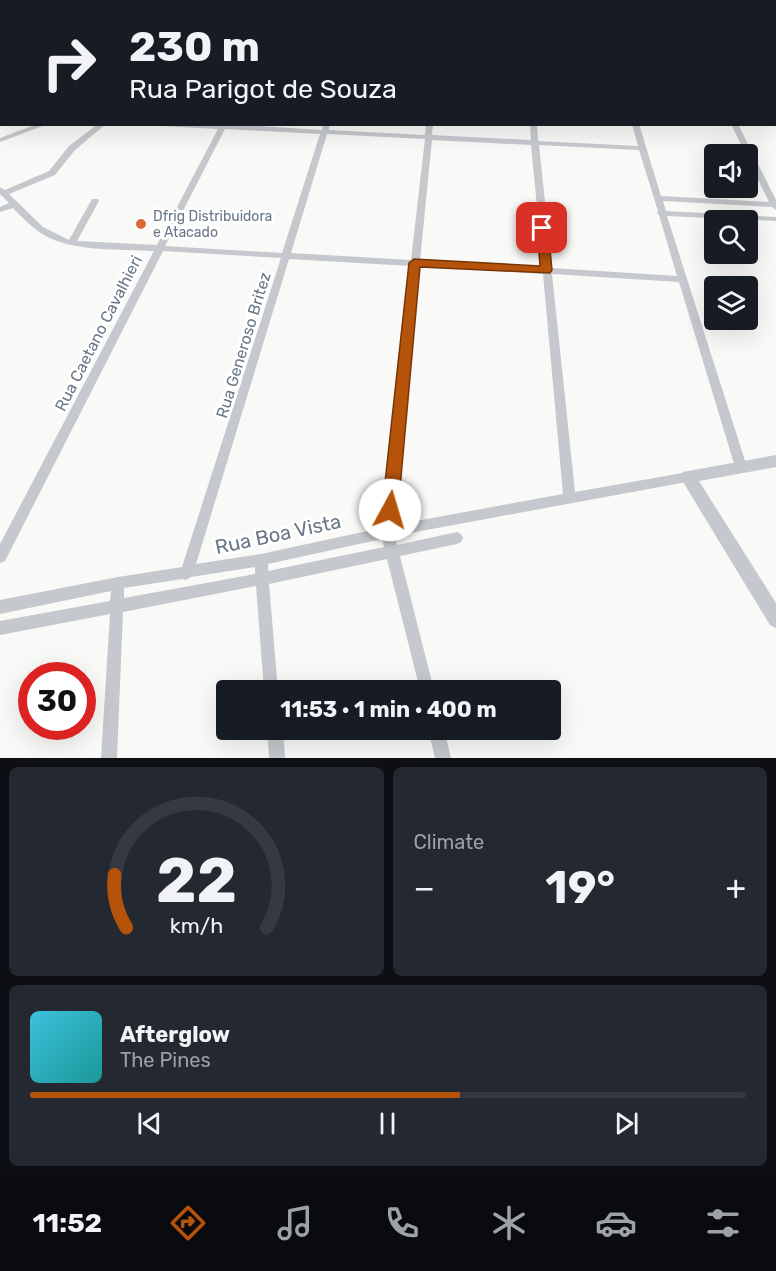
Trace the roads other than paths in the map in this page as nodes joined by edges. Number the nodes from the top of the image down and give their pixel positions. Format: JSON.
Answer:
{"nodes":[{"id":1,"x":39,"y":126,"type":"edge"},
{"id":2,"x":100,"y":126,"type":"edge"},
{"id":3,"x":223,"y":126,"type":"edge"},
{"id":4,"x":430,"y":126,"type":"edge"},
{"id":5,"x":533,"y":126,"type":"edge"},
{"id":6,"x":636,"y":126,"type":"edge"},
{"id":7,"x":735,"y":126,"type":"edge"},
{"id":8,"x":326,"y":128,"type":"edge"},
{"id":9,"x":428,"y":137,"type":"junction"},
{"id":10,"x":0,"y":140,"type":"edge"},
{"id":11,"x":535,"y":143,"type":"junction"},
{"id":12,"x":642,"y":148,"type":"junction"},
{"id":13,"x":2,"y":191,"type":"edge"},
{"id":14,"x":657,"y":198,"type":"junction"},
{"id":15,"x":95,"y":201,"type":"dead end"},
{"id":16,"x":15,"y":204,"type":"junction"},
{"id":17,"x":775,"y":206,"type":"edge"},
{"id":18,"x":0,"y":210,"type":"edge"},
{"id":19,"x":661,"y":213,"type":"junction"},
{"id":20,"x":776,"y":219,"type":"edge"},
{"id":21,"x":71,"y":243,"type":"junction"},
{"id":22,"x":159,"y":248,"type":"junction"},
{"id":23,"x":286,"y":256,"type":"junction"},
{"id":24,"x":414,"y":263,"type":"junction"},
{"id":25,"x":546,"y":270,"type":"junction"},
{"id":26,"x":682,"y":279,"type":"junction"},
{"id":27,"x":776,"y":461,"type":"edge"},
{"id":28,"x":741,"y":467,"type":"junction"},
{"id":29,"x":688,"y":477,"type":"junction"},
{"id":30,"x":570,"y":500,"type":"junction"},
{"id":31,"x":387,"y":532,"type":"junction"},
{"id":32,"x":457,"y":538,"type":"dead end"},
{"id":33,"x":394,"y":552,"type":"junction"},
{"id":34,"x":0,"y":557,"type":"edge"},
{"id":35,"x":261,"y":560,"type":"junction"},
{"id":36,"x":186,"y":574,"type":"junction"},
{"id":37,"x":262,"y":579,"type":"junction"},
{"id":38,"x":118,"y":584,"type":"junction"},
{"id":39,"x":117,"y":605,"type":"junction"},
{"id":40,"x":0,"y":607,"type":"edge"},
{"id":41,"x":776,"y":619,"type":"edge"},
{"id":42,"x":0,"y":628,"type":"edge"},
{"id":43,"x":270,"y":680,"type":"edge"},
{"id":44,"x":425,"y":680,"type":"edge"},
{"id":45,"x":275,"y":740,"type":"edge"},
{"id":46,"x":439,"y":740,"type":"edge"},
{"id":47,"x":109,"y":758,"type":"edge"},
{"id":48,"x":277,"y":758,"type":"edge"},
{"id":49,"x":443,"y":758,"type":"edge"}],
"edges":[{"from":1,"to":10,"type":"street"},
{"from":2,"to":13,"type":"street"},
{"from":3,"to":8,"type":"street"},
{"from":3,"to":22,"type":"street","name":"Rua Caetano Cavalhieri"},
{"from":4,"to":9,"type":"street"},
{"from":5,"to":11,"type":"street"},
{"from":6,"to":12,"type":"street"},
{"from":7,"to":17,"type":"street"},
{"from":8,"to":9,"type":"street"},
{"from":8,"to":23,"type":"street","name":"Rua Generoso Britez"},
{"from":9,"to":11,"type":"street"},
{"from":9,"to":24,"type":"street"},
{"from":11,"to":12,"type":"street"},
{"from":11,"to":25,"type":"street"},
{"from":12,"to":14,"type":"street"},
{"from":13,"to":16,"type":"street"},
{"from":14,"to":17,"type":"street"},
{"from":14,"to":19,"type":"street"},
{"from":15,"to":21,"type":"street"},
{"from":16,"to":18,"type":"street"},
{"from":16,"to":21,"type":"street"},
{"from":19,"to":20,"type":"street"},
{"from":19,"to":26,"type":"street"},
{"from":21,"to":22,"type":"street"},
{"from":22,"to":23,"type":"street"},
{"from":22,"to":34,"type":"street","name":"Rua Caetano Cavalhieri"},
{"from":23,"to":24,"type":"street"},
{"from":23,"to":36,"type":"street","name":"Rua Generoso Britez"},
{"from":24,"to":25,"type":"street"},
{"from":24,"to":31,"type":"street"},
{"from":25,"to":26,"type":"street"},
{"from":25,"to":30,"type":"street"},
{"from":26,"to":28,"type":"street"},
{"from":27,"to":28,"type":"street","name":"Rua Boa Vista"},
{"from":28,"to":29,"type":"street","name":"Rua Boa Vista"},
{"from":29,"to":30,"type":"street","name":"Rua Boa Vista"},
{"from":29,"to":41,"type":"street"},
{"from":30,"to":31,"type":"street","name":"Rua Boa Vista"},
{"from":31,"to":33,"type":"street"},
{"from":31,"to":35,"type":"street","name":"Rua Boa Vista"},
{"from":32,"to":33,"type":"street"},
{"from":33,"to":37,"type":"street"},
{"from":33,"to":44,"type":"street"},
{"from":35,"to":36,"type":"street","name":"Rua Boa Vista"},
{"from":35,"to":37,"type":"street"},
{"from":36,"to":38,"type":"street","name":"Rua Boa Vista"},
{"from":37,"to":39,"type":"street"},
{"from":37,"to":43,"type":"street"},
{"from":38,"to":39,"type":"street"},
{"from":38,"to":40,"type":"street","name":"Rua Boa Vista"},
{"from":39,"to":42,"type":"street"},
{"from":39,"to":47,"type":"street"},
{"from":45,"to":48,"type":"street"},
{"from":46,"to":49,"type":"street"}]}
